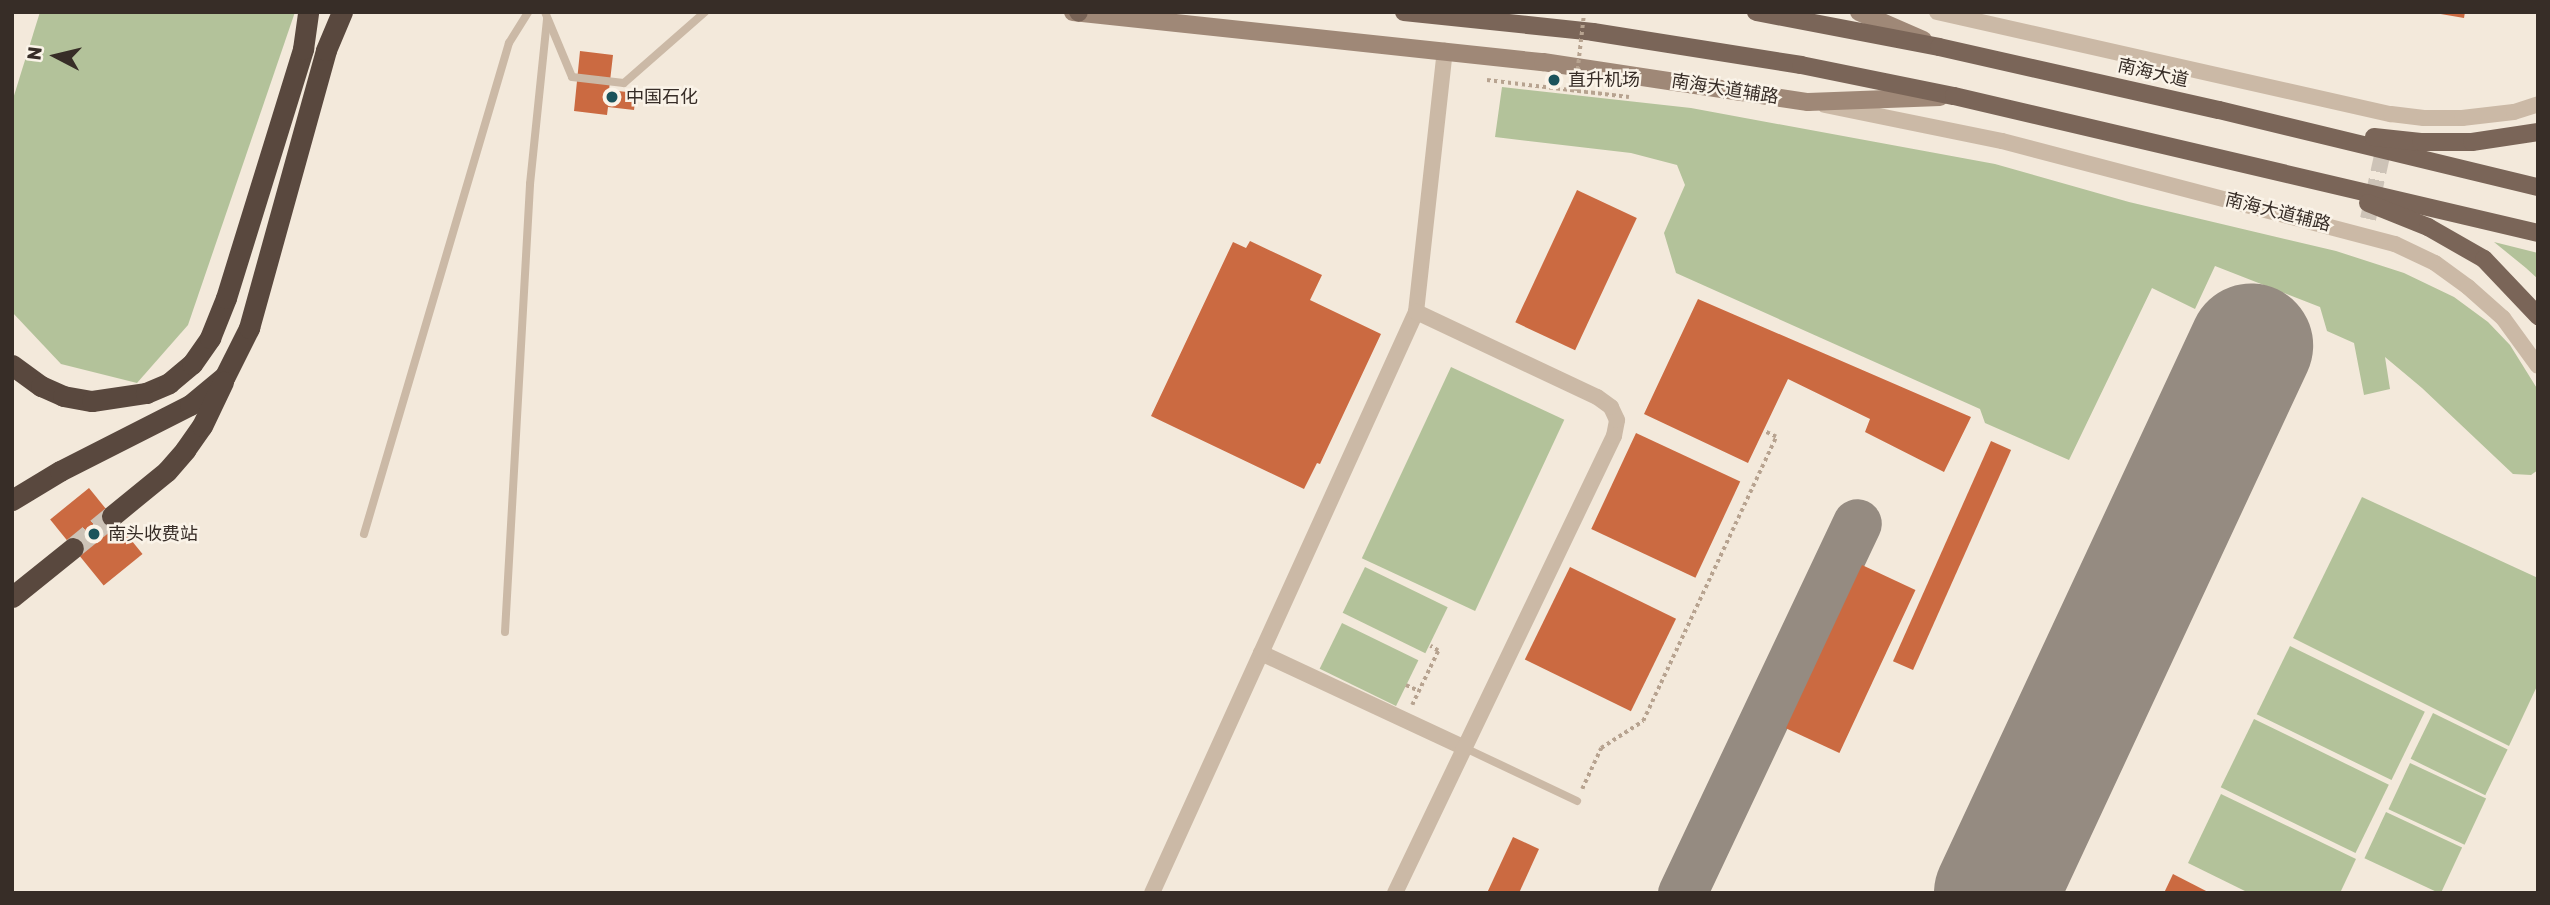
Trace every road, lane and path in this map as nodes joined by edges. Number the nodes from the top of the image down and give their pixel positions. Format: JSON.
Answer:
{"nodes":[{"id":1,"x":308,"y":12,"type":"edge"},
{"id":2,"x":342,"y":12,"type":"edge"},
{"id":3,"x":528,"y":12,"type":"edge"},
{"id":4,"x":705,"y":12,"type":"edge"},
{"id":5,"x":1077,"y":12,"type":"edge"},
{"id":6,"x":1404,"y":12,"type":"edge"},
{"id":7,"x":1584,"y":12,"type":"edge"},
{"id":8,"x":1756,"y":12,"type":"edge"},
{"id":9,"x":1859,"y":12,"type":"edge"},
{"id":10,"x":1937,"y":12,"type":"edge"},
{"id":11,"x":546,"y":15,"type":"edge"},
{"id":12,"x":1939,"y":47,"type":"junction"},
{"id":13,"x":1445,"y":51,"type":"junction"},
{"id":14,"x":1486,"y":80,"type":"dead end"},
{"id":15,"x":1575,"y":90,"type":"junction"},
{"id":16,"x":1954,"y":96,"type":"junction"},
{"id":17,"x":1629,"y":97,"type":"dead end"},
{"id":18,"x":1808,"y":102,"type":"junction"},
{"id":19,"x":2538,"y":104,"type":"edge"},
{"id":20,"x":2269,"y":122,"type":"junction"},
{"id":21,"x":2538,"y":132,"type":"edge"},
{"id":22,"x":2282,"y":174,"type":"junction"},
{"id":23,"x":2538,"y":187,"type":"edge"},
{"id":24,"x":2538,"y":233,"type":"edge"},
{"id":25,"x":1416,"y":312,"type":"junction"},
{"id":26,"x":2538,"y":316,"type":"edge"},
{"id":27,"x":12,"y":365,"type":"edge"},
{"id":28,"x":2538,"y":366,"type":"edge"},
{"id":29,"x":225,"y":376,"type":"junction"},
{"id":30,"x":1763,"y":431,"type":"dead end"},
{"id":31,"x":12,"y":500,"type":"edge"},
{"id":32,"x":112,"y":516,"type":"tunnel mouth"},
{"id":33,"x":364,"y":534,"type":"dead end"},
{"id":34,"x":73,"y":548,"type":"tunnel mouth"},
{"id":35,"x":12,"y":597,"type":"edge"},
{"id":36,"x":505,"y":632,"type":"dead end"},
{"id":37,"x":1430,"y":646,"type":"dead end"},
{"id":38,"x":1261,"y":653,"type":"junction"},
{"id":39,"x":1406,"y":685,"type":"dead end"},
{"id":40,"x":1419,"y":691,"type":"junction"},
{"id":41,"x":1405,"y":720,"type":"junction"},
{"id":42,"x":1465,"y":748,"type":"junction"},
{"id":43,"x":1577,"y":801,"type":"joint"},
{"id":44,"x":1152,"y":893,"type":"edge"},
{"id":45,"x":1395,"y":893,"type":"edge"}],
"edges":[{"from":1,"to":27,"type":"highway"},
{"from":2,"to":29,"type":"highway"},
{"from":3,"to":33,"type":"lane"},
{"from":4,"to":11,"type":"lane"},
{"from":5,"to":13,"type":"main road","name":"南海大道辅路"},
{"from":6,"to":16,"type":"main road"},
{"from":7,"to":15,"type":"path","bridge":true},
{"from":8,"to":12,"type":"main road","name":"南海大道"},
{"from":9,"to":12,"type":"main road"},
{"from":10,"to":19,"type":"street"},
{"from":11,"to":36,"type":"lane"},
{"from":12,"to":20,"type":"main road","name":"南海大道"},
{"from":13,"to":18,"type":"main road","name":"南海大道辅路"},
{"from":13,"to":25,"type":"street"},
{"from":14,"to":15,"type":"path"},
{"from":15,"to":17,"type":"path"},
{"from":16,"to":18,"type":"main road"},
{"from":16,"to":22,"type":"main road"},
{"from":18,"to":28,"type":"street","name":"南海大道辅路"},
{"from":20,"to":21,"type":"main road"},
{"from":20,"to":23,"type":"main road","name":"南海大道"},
{"from":22,"to":24,"type":"main road"},
{"from":22,"to":26,"type":"main road"},
{"from":25,"to":38,"type":"street"},
{"from":25,"to":42,"type":"street"},
{"from":29,"to":31,"type":"highway"},
{"from":29,"to":32,"type":"highway"},
{"from":30,"to":43,"type":"path"},
{"from":34,"to":35,"type":"highway"},
{"from":37,"to":40,"type":"path"},
{"from":38,"to":41,"type":"street"},
{"from":38,"to":44,"type":"street"},
{"from":39,"to":40,"type":"path"},
{"from":40,"to":41,"type":"path"},
{"from":41,"to":42,"type":"street"},
{"from":42,"to":43,"type":"lane"},
{"from":42,"to":45,"type":"street"}]}
